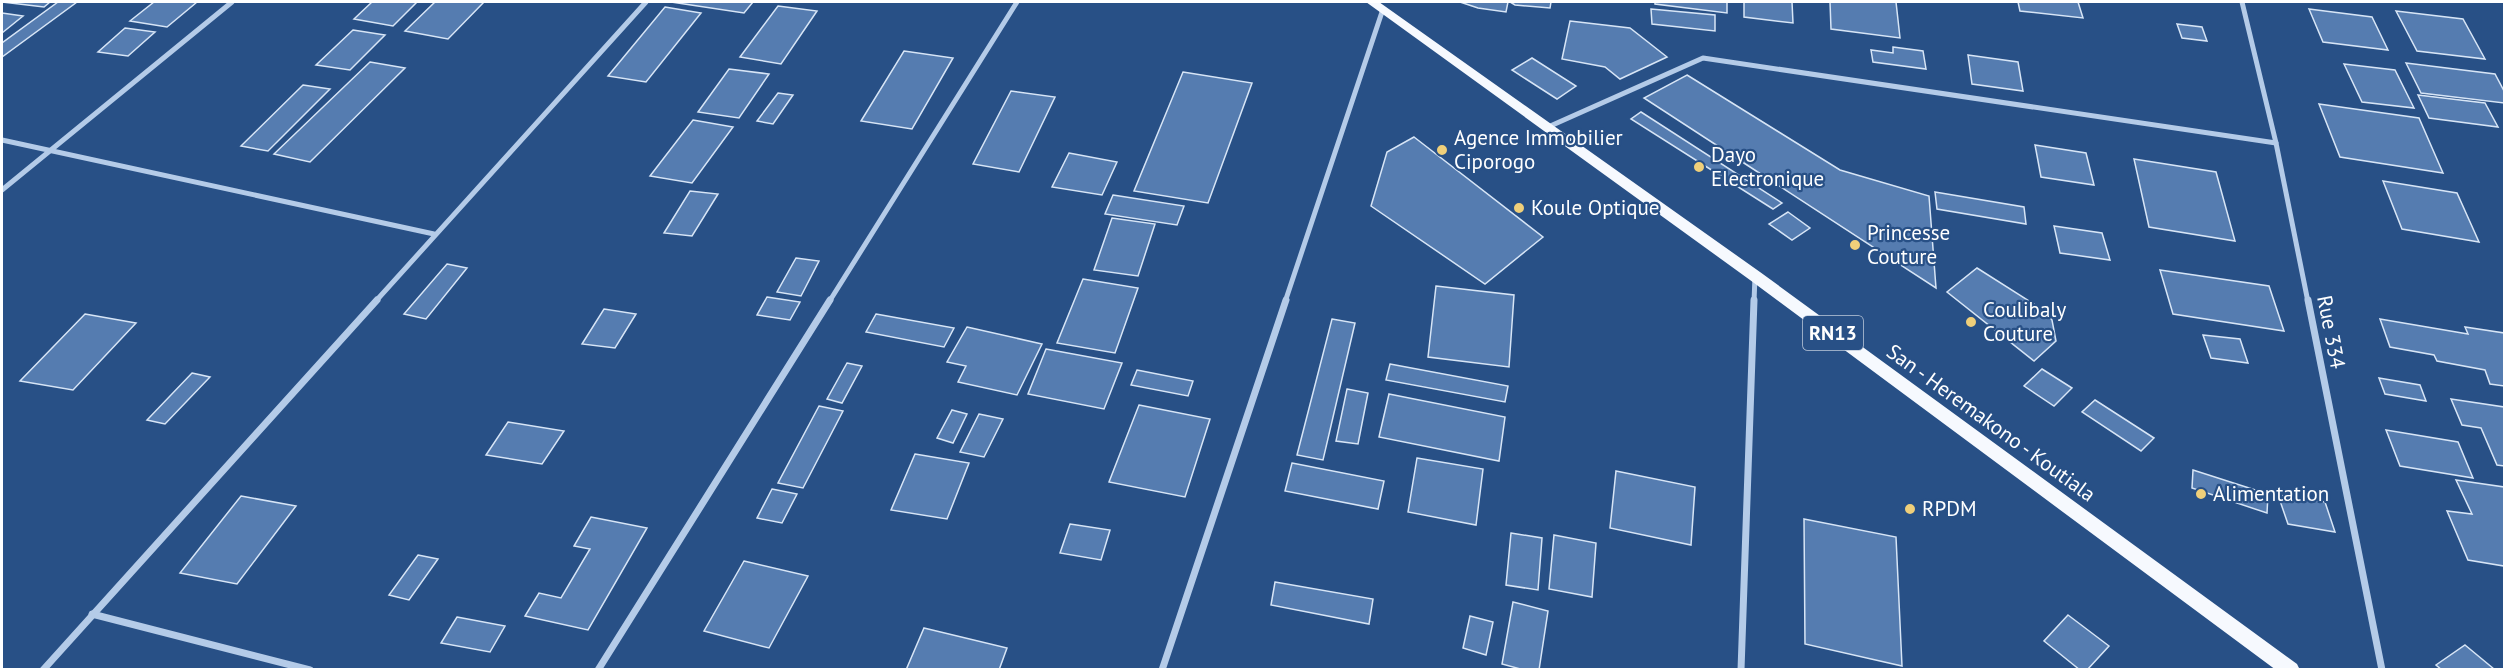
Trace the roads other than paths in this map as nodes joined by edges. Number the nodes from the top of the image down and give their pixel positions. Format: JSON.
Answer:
{"nodes":[{"id":1,"x":232,"y":2,"type":"edge"},
{"id":2,"x":646,"y":2,"type":"edge"},
{"id":3,"x":1017,"y":2,"type":"edge"},
{"id":4,"x":2242,"y":2,"type":"edge"},
{"id":5,"x":1378,"y":5,"type":"edge"},
{"id":6,"x":1548,"y":127,"type":"junction"},
{"id":7,"x":2,"y":140,"type":"edge"},
{"id":8,"x":2276,"y":143,"type":"junction"},
{"id":9,"x":50,"y":150,"type":"junction"},
{"id":10,"x":2,"y":190,"type":"edge"},
{"id":11,"x":434,"y":234,"type":"junction"},
{"id":12,"x":1755,"y":276,"type":"junction"},
{"id":13,"x":92,"y":615,"type":"junction"},
{"id":14,"x":43,"y":669,"type":"edge"},
{"id":15,"x":310,"y":669,"type":"edge"},
{"id":16,"x":598,"y":669,"type":"edge"},
{"id":17,"x":1162,"y":669,"type":"edge"},
{"id":18,"x":1741,"y":669,"type":"edge"},
{"id":19,"x":2291,"y":669,"type":"edge"},
{"id":20,"x":2382,"y":669,"type":"edge"}],
"edges":[{"from":1,"to":9,"type":"street"},
{"from":2,"to":11,"type":"street"},
{"from":3,"to":16,"type":"street"},
{"from":4,"to":8,"type":"street","name":"Rue 334"},
{"from":5,"to":6,"type":"main road","name":"San - Heremakono - Koutiala","number":"RN13"},
{"from":5,"to":17,"type":"street"},
{"from":6,"to":8,"type":"street"},
{"from":6,"to":12,"type":"main road","name":"San - Heremakono - Koutiala","number":"RN13"},
{"from":7,"to":9,"type":"street"},
{"from":8,"to":20,"type":"street","name":"Rue 334"},
{"from":9,"to":10,"type":"street"},
{"from":9,"to":11,"type":"street"},
{"from":11,"to":13,"type":"street"},
{"from":12,"to":18,"type":"street"},
{"from":12,"to":19,"type":"main road","name":"San - Heremakono - Koutiala","number":"RN13"},
{"from":13,"to":14,"type":"street"},
{"from":13,"to":15,"type":"street"}]}
